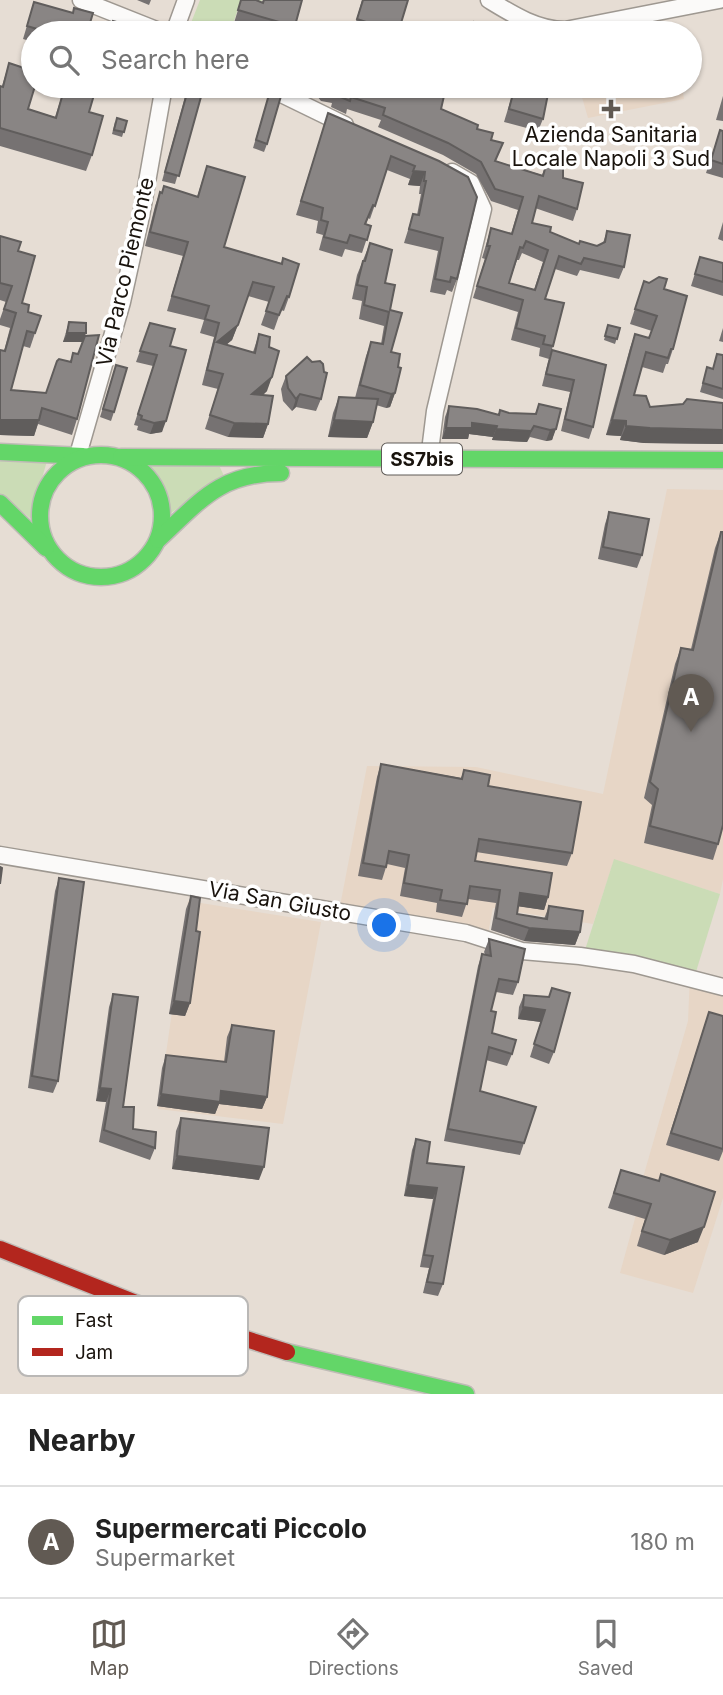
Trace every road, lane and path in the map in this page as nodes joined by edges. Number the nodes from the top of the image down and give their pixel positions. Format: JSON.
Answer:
{"nodes":[{"id":1,"x":80,"y":0,"type":"edge"},
{"id":2,"x":186,"y":0,"type":"edge"},
{"id":3,"x":489,"y":0,"type":"edge"},
{"id":4,"x":719,"y":0,"type":"edge"},
{"id":5,"x":133,"y":21,"type":"edge"},
{"id":6,"x":178,"y":21,"type":"edge"},
{"id":7,"x":530,"y":21,"type":"edge"},
{"id":8,"x":611,"y":21,"type":"edge"},
{"id":9,"x":162,"y":98,"type":"edge"},
{"id":10,"x":290,"y":98,"type":"edge"},
{"id":11,"x":365,"y":134,"type":"edge"},
{"id":12,"x":439,"y":165,"type":"edge"},
{"id":13,"x":0,"y":452,"type":"edge"},
{"id":14,"x":80,"y":456,"type":"junction"},
{"id":15,"x":121,"y":457,"type":"junction"},
{"id":16,"x":429,"y":459,"type":"junction"},
{"id":17,"x":723,"y":460,"type":"edge"},
{"id":18,"x":306,"y":474,"type":"dead end"},
{"id":19,"x":346,"y":474,"type":"dead end"},
{"id":20,"x":723,"y":475,"type":"edge"},
{"id":21,"x":0,"y":503,"type":"edge"},
{"id":22,"x":158,"y":540,"type":"junction"},
{"id":23,"x":61,"y":563,"type":"junction"},
{"id":24,"x":0,"y":855,"type":"edge"},
{"id":25,"x":723,"y":987,"type":"edge"},
{"id":26,"x":0,"y":1250,"type":"edge"},
{"id":27,"x":116,"y":1296,"type":"edge"},
{"id":28,"x":248,"y":1341,"type":"edge"},
{"id":29,"x":466,"y":1394,"type":"edge"}],
"edges":[{"from":1,"to":5,"type":"street"},
{"from":2,"to":6,"type":"street"},
{"from":3,"to":7,"type":"street"},
{"from":4,"to":8,"type":"street"},
{"from":9,"to":14,"type":"street","name":"Via Parco Piemonte"},
{"from":10,"to":11,"type":"street"},
{"from":12,"to":16,"type":"street"},
{"from":13,"to":14,"type":"main road","number":"SS7bis"},
{"from":14,"to":15,"type":"main road","number":"SS7bis"},
{"from":14,"to":23,"type":"main road"},
{"from":15,"to":16,"type":"main road","number":"SS7bis"},
{"from":15,"to":22,"type":"main road"},
{"from":16,"to":17,"type":"main road","number":"SS7bis"},
{"from":18,"to":22,"type":"main road"},
{"from":19,"to":20,"type":"main road","number":"SS7bis"},
{"from":21,"to":23,"type":"main road"},
{"from":22,"to":23,"type":"main road"},
{"from":24,"to":25,"type":"street","name":"Via San Giusto"},
{"from":26,"to":27,"type":"main road"},
{"from":28,"to":29,"type":"main road"}]}
